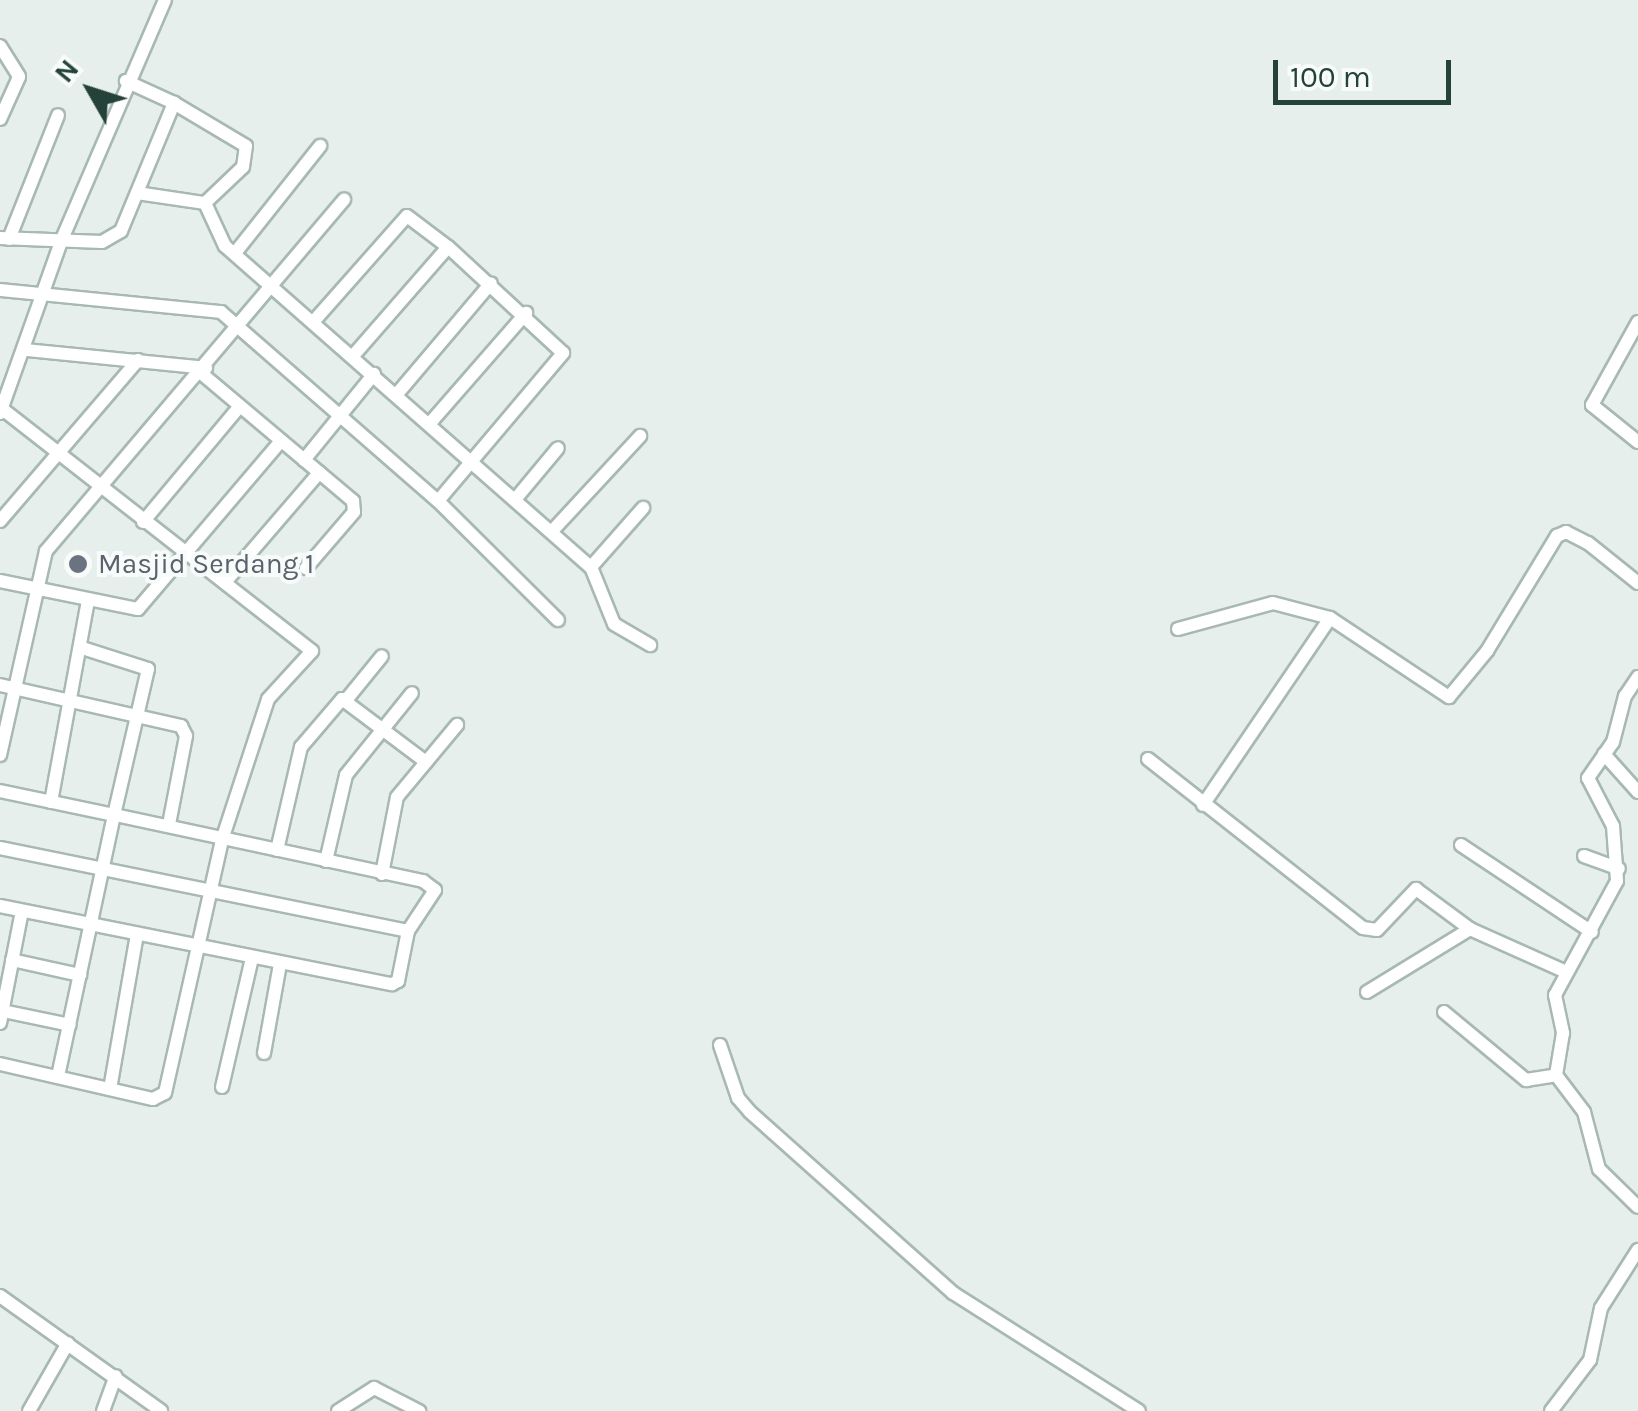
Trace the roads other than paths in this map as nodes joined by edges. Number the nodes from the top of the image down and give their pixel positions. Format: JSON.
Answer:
{"nodes":[{"id":1,"x":166,"y":0,"type":"edge"},
{"id":2,"x":0,"y":46,"type":"edge"},
{"id":3,"x":126,"y":81,"type":"junction"},
{"id":4,"x":174,"y":103,"type":"junction"},
{"id":5,"x":58,"y":115,"type":"dead end"},
{"id":6,"x":0,"y":119,"type":"edge"},
{"id":7,"x":320,"y":146,"type":"dead end"},
{"id":8,"x":137,"y":193,"type":"junction"},
{"id":9,"x":344,"y":199,"type":"dead end"},
{"id":10,"x":206,"y":202,"type":"junction"},
{"id":11,"x":5,"y":238,"type":"edge"},
{"id":12,"x":62,"y":239,"type":"junction"},
{"id":13,"x":448,"y":246,"type":"junction"},
{"id":14,"x":236,"y":253,"type":"junction"},
{"id":15,"x":491,"y":282,"type":"junction"},
{"id":16,"x":272,"y":286,"type":"junction"},
{"id":17,"x":0,"y":290,"type":"edge"},
{"id":18,"x":42,"y":294,"type":"junction"},
{"id":19,"x":526,"y":313,"type":"junction"},
{"id":20,"x":314,"y":322,"type":"junction"},
{"id":21,"x":1638,"y":322,"type":"edge"},
{"id":22,"x":239,"y":329,"type":"junction"},
{"id":23,"x":26,"y":350,"type":"junction"},
{"id":24,"x":354,"y":356,"type":"junction"},
{"id":25,"x":138,"y":360,"type":"junction"},
{"id":26,"x":203,"y":370,"type":"junction"},
{"id":27,"x":374,"y":374,"type":"junction"},
{"id":28,"x":397,"y":394,"type":"junction"},
{"id":29,"x":240,"y":406,"type":"junction"},
{"id":30,"x":1,"y":411,"type":"edge"},
{"id":31,"x":337,"y":415,"type":"junction"},
{"id":32,"x":430,"y":422,"type":"junction"},
{"id":33,"x":640,"y":436,"type":"dead end"},
{"id":34,"x":281,"y":441,"type":"junction"},
{"id":35,"x":1638,"y":442,"type":"edge"},
{"id":36,"x":558,"y":448,"type":"dead end"},
{"id":37,"x":63,"y":452,"type":"junction"},
{"id":38,"x":472,"y":458,"type":"junction"},
{"id":39,"x":304,"y":460,"type":"junction"},
{"id":40,"x":318,"y":473,"type":"junction"},
{"id":41,"x":104,"y":487,"type":"junction"},
{"id":42,"x":518,"y":496,"type":"junction"},
{"id":43,"x":438,"y":501,"type":"junction"},
{"id":44,"x":643,"y":508,"type":"dead end"},
{"id":45,"x":0,"y":521,"type":"edge"},
{"id":46,"x":143,"y":522,"type":"junction"},
{"id":47,"x":554,"y":529,"type":"junction"},
{"id":48,"x":183,"y":555,"type":"junction"},
{"id":49,"x":592,"y":567,"type":"junction"},
{"id":50,"x":306,"y":568,"type":"dead end"},
{"id":51,"x":0,"y":581,"type":"edge"},
{"id":52,"x":226,"y":581,"type":"junction"},
{"id":53,"x":1638,"y":582,"type":"edge"},
{"id":54,"x":34,"y":589,"type":"junction"},
{"id":55,"x":88,"y":600,"type":"junction"},
{"id":56,"x":1330,"y":618,"type":"junction"},
{"id":57,"x":558,"y":620,"type":"dead end"},
{"id":58,"x":1178,"y":629,"type":"dead end"},
{"id":59,"x":650,"y":645,"type":"dead end"},
{"id":60,"x":82,"y":648,"type":"junction"},
{"id":61,"x":382,"y":656,"type":"dead end"},
{"id":62,"x":1638,"y":677,"type":"edge"},
{"id":63,"x":0,"y":686,"type":"edge"},
{"id":64,"x":16,"y":688,"type":"junction"},
{"id":65,"x":412,"y":693,"type":"dead end"},
{"id":66,"x":347,"y":699,"type":"junction"},
{"id":67,"x":71,"y":700,"type":"junction"},
{"id":68,"x":139,"y":714,"type":"junction"},
{"id":69,"x":457,"y":724,"type":"dead end"},
{"id":70,"x":384,"y":728,"type":"junction"},
{"id":71,"x":1604,"y":754,"type":"junction"},
{"id":72,"x":0,"y":755,"type":"edge"},
{"id":73,"x":1148,"y":759,"type":"dead end"},
{"id":74,"x":426,"y":762,"type":"junction"},
{"id":75,"x":0,"y":791,"type":"edge"},
{"id":76,"x":1638,"y":792,"type":"edge"},
{"id":77,"x":51,"y":802,"type":"junction"},
{"id":78,"x":1203,"y":805,"type":"junction"},
{"id":79,"x":114,"y":815,"type":"junction"},
{"id":80,"x":169,"y":824,"type":"junction"},
{"id":81,"x":222,"y":840,"type":"junction"},
{"id":82,"x":1462,"y":844,"type":"dead end"},
{"id":83,"x":0,"y":848,"type":"edge"},
{"id":84,"x":276,"y":850,"type":"junction"},
{"id":85,"x":1584,"y":856,"type":"dead end"},
{"id":86,"x":326,"y":860,"type":"junction"},
{"id":87,"x":1619,"y":869,"type":"junction"},
{"id":88,"x":103,"y":870,"type":"junction"},
{"id":89,"x":382,"y":874,"type":"junction"},
{"id":90,"x":208,"y":894,"type":"junction"},
{"id":91,"x":0,"y":906,"type":"edge"},
{"id":92,"x":22,"y":911,"type":"junction"},
{"id":93,"x":93,"y":924,"type":"junction"},
{"id":94,"x":1470,"y":929,"type":"junction"},
{"id":95,"x":408,"y":931,"type":"junction"},
{"id":96,"x":1592,"y":932,"type":"junction"},
{"id":97,"x":138,"y":935,"type":"junction"},
{"id":98,"x":198,"y":947,"type":"junction"},
{"id":99,"x":252,"y":958,"type":"junction"},
{"id":100,"x":12,"y":960,"type":"junction"},
{"id":101,"x":280,"y":964,"type":"junction"},
{"id":102,"x":1564,"y":971,"type":"junction"},
{"id":103,"x":80,"y":974,"type":"junction"},
{"id":104,"x":1367,"y":992,"type":"dead end"},
{"id":105,"x":1444,"y":1012,"type":"dead end"},
{"id":106,"x":2,"y":1017,"type":"edge"},
{"id":107,"x":70,"y":1025,"type":"junction"},
{"id":108,"x":720,"y":1045,"type":"dead end"},
{"id":109,"x":264,"y":1052,"type":"dead end"},
{"id":110,"x":0,"y":1064,"type":"edge"},
{"id":111,"x":1556,"y":1075,"type":"junction"},
{"id":112,"x":58,"y":1077,"type":"junction"},
{"id":113,"x":222,"y":1087,"type":"dead end"},
{"id":114,"x":110,"y":1089,"type":"junction"},
{"id":115,"x":1638,"y":1207,"type":"edge"},
{"id":116,"x":1638,"y":1250,"type":"edge"},
{"id":117,"x":0,"y":1296,"type":"edge"},
{"id":118,"x":68,"y":1343,"type":"junction"},
{"id":119,"x":116,"y":1376,"type":"junction"},
{"id":120,"x":28,"y":1411,"type":"edge"},
{"id":121,"x":103,"y":1411,"type":"edge"},
{"id":122,"x":161,"y":1411,"type":"edge"},
{"id":123,"x":338,"y":1411,"type":"edge"},
{"id":124,"x":420,"y":1411,"type":"edge"},
{"id":125,"x":1140,"y":1411,"type":"edge"},
{"id":126,"x":1551,"y":1411,"type":"edge"}],
"edges":[{"from":1,"to":3,"type":"street"},
{"from":2,"to":6,"type":"street"},
{"from":3,"to":4,"type":"street"},
{"from":3,"to":12,"type":"street"},
{"from":4,"to":8,"type":"street"},
{"from":4,"to":10,"type":"street"},
{"from":5,"to":11,"type":"street"},
{"from":7,"to":14,"type":"street"},
{"from":8,"to":10,"type":"street"},
{"from":8,"to":12,"type":"street"},
{"from":9,"to":16,"type":"street"},
{"from":10,"to":14,"type":"street"},
{"from":11,"to":12,"type":"street"},
{"from":12,"to":18,"type":"street"},
{"from":13,"to":15,"type":"street"},
{"from":13,"to":20,"type":"street"},
{"from":13,"to":24,"type":"street"},
{"from":14,"to":16,"type":"street"},
{"from":15,"to":19,"type":"street"},
{"from":15,"to":28,"type":"street"},
{"from":16,"to":20,"type":"street"},
{"from":16,"to":22,"type":"street"},
{"from":17,"to":18,"type":"street"},
{"from":18,"to":22,"type":"street"},
{"from":18,"to":23,"type":"street"},
{"from":19,"to":32,"type":"street"},
{"from":19,"to":38,"type":"street"},
{"from":20,"to":24,"type":"street"},
{"from":21,"to":35,"type":"street"},
{"from":22,"to":26,"type":"street"},
{"from":22,"to":31,"type":"street"},
{"from":23,"to":25,"type":"street"},
{"from":23,"to":30,"type":"street"},
{"from":24,"to":27,"type":"street"},
{"from":25,"to":26,"type":"street"},
{"from":25,"to":37,"type":"street"},
{"from":26,"to":29,"type":"street"},
{"from":26,"to":41,"type":"street"},
{"from":27,"to":28,"type":"street"},
{"from":27,"to":31,"type":"street"},
{"from":28,"to":32,"type":"street"},
{"from":29,"to":34,"type":"street"},
{"from":29,"to":46,"type":"street"},
{"from":30,"to":37,"type":"street"},
{"from":31,"to":39,"type":"street"},
{"from":31,"to":43,"type":"street"},
{"from":32,"to":38,"type":"street"},
{"from":33,"to":47,"type":"street"},
{"from":34,"to":39,"type":"street"},
{"from":34,"to":48,"type":"street"},
{"from":36,"to":42,"type":"street"},
{"from":37,"to":41,"type":"street"},
{"from":37,"to":45,"type":"street"},
{"from":38,"to":42,"type":"street"},
{"from":38,"to":43,"type":"street"},
{"from":39,"to":40,"type":"street"},
{"from":40,"to":50,"type":"street"},
{"from":40,"to":52,"type":"street"},
{"from":41,"to":46,"type":"street"},
{"from":41,"to":54,"type":"street"},
{"from":42,"to":47,"type":"street"},
{"from":43,"to":57,"type":"street"},
{"from":44,"to":49,"type":"street"},
{"from":46,"to":48,"type":"street"},
{"from":47,"to":49,"type":"street"},
{"from":48,"to":52,"type":"street"},
{"from":48,"to":55,"type":"street"},
{"from":49,"to":59,"type":"street"},
{"from":51,"to":54,"type":"street"},
{"from":52,"to":81,"type":"street"},
{"from":53,"to":56,"type":"street"},
{"from":54,"to":55,"type":"street"},
{"from":54,"to":64,"type":"street"},
{"from":55,"to":60,"type":"street"},
{"from":56,"to":58,"type":"street"},
{"from":56,"to":78,"type":"street"},
{"from":60,"to":67,"type":"street"},
{"from":60,"to":68,"type":"street"},
{"from":61,"to":66,"type":"street"},
{"from":62,"to":71,"type":"street"},
{"from":63,"to":64,"type":"street"},
{"from":64,"to":67,"type":"street"},
{"from":64,"to":72,"type":"street"},
{"from":65,"to":70,"type":"street"},
{"from":66,"to":70,"type":"street"},
{"from":66,"to":84,"type":"street"},
{"from":67,"to":68,"type":"street"},
{"from":67,"to":77,"type":"street"},
{"from":68,"to":79,"type":"street"},
{"from":68,"to":80,"type":"street"},
{"from":69,"to":74,"type":"street"},
{"from":70,"to":74,"type":"street"},
{"from":70,"to":86,"type":"street"},
{"from":71,"to":76,"type":"street"},
{"from":71,"to":87,"type":"street"},
{"from":73,"to":78,"type":"street"},
{"from":74,"to":89,"type":"street"},
{"from":75,"to":77,"type":"street"},
{"from":77,"to":79,"type":"street"},
{"from":78,"to":94,"type":"street"},
{"from":79,"to":80,"type":"street"},
{"from":79,"to":88,"type":"street"},
{"from":80,"to":81,"type":"street"},
{"from":81,"to":84,"type":"street"},
{"from":81,"to":90,"type":"street"},
{"from":82,"to":96,"type":"street"},
{"from":83,"to":88,"type":"street"},
{"from":84,"to":86,"type":"street"},
{"from":85,"to":87,"type":"street"},
{"from":86,"to":89,"type":"street"},
{"from":87,"to":96,"type":"street"},
{"from":88,"to":90,"type":"street"},
{"from":88,"to":93,"type":"street"},
{"from":89,"to":95,"type":"street"},
{"from":90,"to":95,"type":"street"},
{"from":90,"to":98,"type":"street"},
{"from":91,"to":92,"type":"street"},
{"from":92,"to":93,"type":"street"},
{"from":92,"to":100,"type":"street"},
{"from":93,"to":97,"type":"street"},
{"from":93,"to":103,"type":"street"},
{"from":94,"to":102,"type":"street"},
{"from":94,"to":104,"type":"street"},
{"from":95,"to":101,"type":"street"},
{"from":96,"to":102,"type":"street"},
{"from":97,"to":98,"type":"street"},
{"from":97,"to":114,"type":"street"},
{"from":98,"to":99,"type":"street"},
{"from":98,"to":114,"type":"street"},
{"from":99,"to":101,"type":"street"},
{"from":99,"to":113,"type":"street"},
{"from":100,"to":103,"type":"street"},
{"from":100,"to":106,"type":"street"},
{"from":101,"to":109,"type":"street"},
{"from":102,"to":111,"type":"street"},
{"from":103,"to":107,"type":"street"},
{"from":105,"to":111,"type":"street"},
{"from":106,"to":107,"type":"street"},
{"from":107,"to":112,"type":"street"},
{"from":108,"to":125,"type":"street"},
{"from":110,"to":112,"type":"street"},
{"from":111,"to":115,"type":"street"},
{"from":112,"to":114,"type":"street"},
{"from":116,"to":126,"type":"street"},
{"from":117,"to":118,"type":"street"},
{"from":118,"to":119,"type":"street"},
{"from":118,"to":120,"type":"street"},
{"from":119,"to":121,"type":"street"},
{"from":119,"to":122,"type":"street"},
{"from":123,"to":124,"type":"street"}]}
